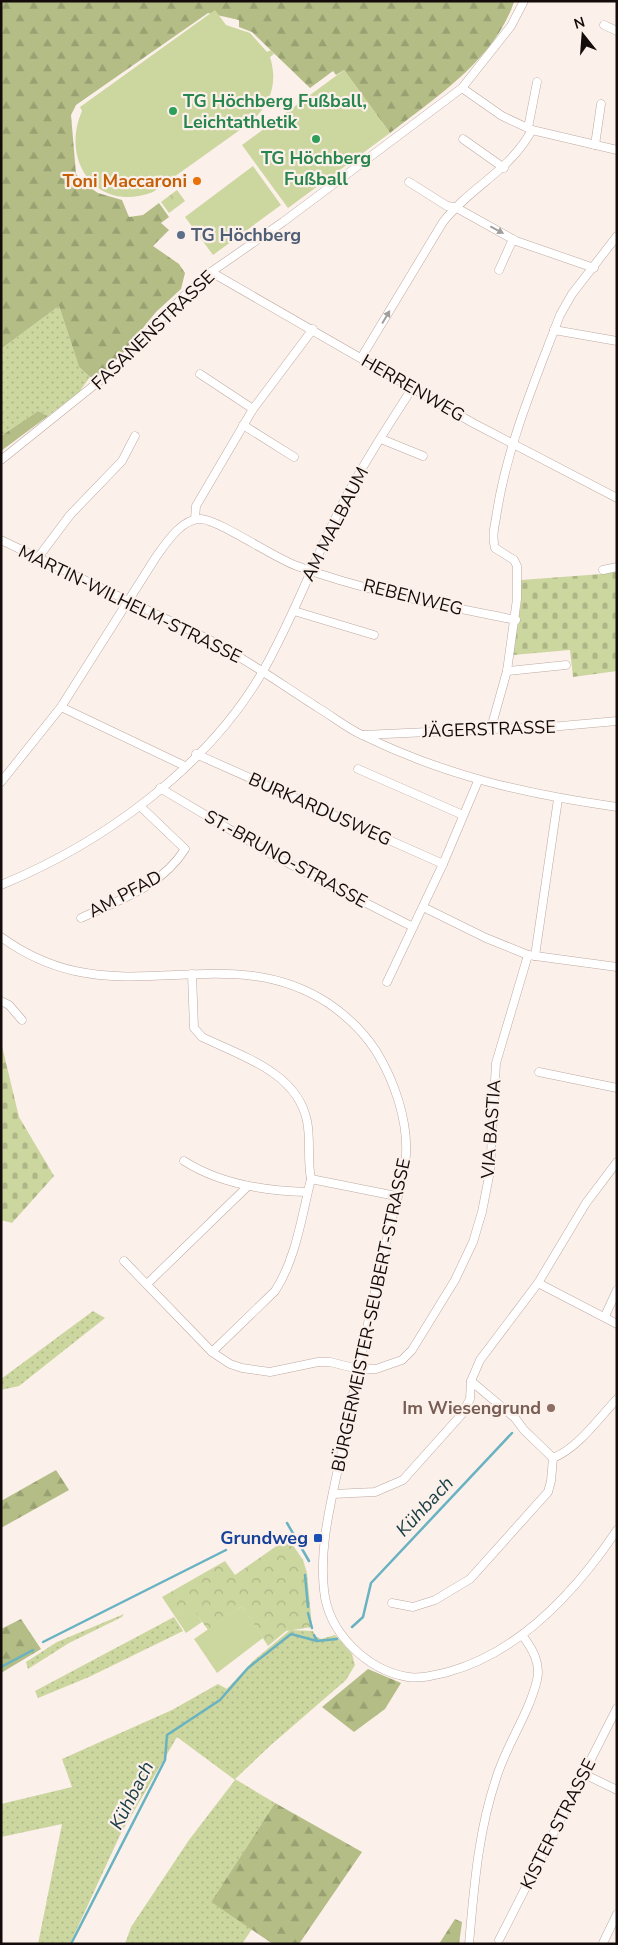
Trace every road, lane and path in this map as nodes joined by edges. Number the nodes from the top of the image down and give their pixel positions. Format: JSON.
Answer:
{"nodes":[{"id":1,"x":524,"y":1,"type":"edge"},
{"id":2,"x":604,"y":25,"type":"dead end"},
{"id":3,"x":617,"y":31,"type":"edge"},
{"id":4,"x":537,"y":82,"type":"dead end"},
{"id":5,"x":462,"y":88,"type":"junction"},
{"id":6,"x":601,"y":104,"type":"dead end"},
{"id":7,"x":530,"y":129,"type":"junction"},
{"id":8,"x":463,"y":139,"type":"dead end"},
{"id":9,"x":595,"y":145,"type":"junction"},
{"id":10,"x":617,"y":150,"type":"edge"},
{"id":11,"x":504,"y":168,"type":"junction"},
{"id":12,"x":409,"y":182,"type":"dead end"},
{"id":13,"x":455,"y":207,"type":"junction"},
{"id":14,"x":617,"y":236,"type":"edge"},
{"id":15,"x":513,"y":239,"type":"junction"},
{"id":16,"x":594,"y":268,"type":"junction"},
{"id":17,"x":499,"y":270,"type":"dead end"},
{"id":18,"x":211,"y":272,"type":"junction"},
{"id":19,"x":312,"y":329,"type":"junction"},
{"id":20,"x":554,"y":330,"type":"junction"},
{"id":21,"x":617,"y":341,"type":"edge"},
{"id":22,"x":361,"y":358,"type":"junction"},
{"id":23,"x":200,"y":374,"type":"dead end"},
{"id":24,"x":413,"y":387,"type":"junction"},
{"id":25,"x":253,"y":409,"type":"junction"},
{"id":26,"x":243,"y":425,"type":"junction"},
{"id":27,"x":135,"y":436,"type":"dead end"},
{"id":28,"x":380,"y":439,"type":"junction"},
{"id":29,"x":513,"y":443,"type":"junction"},
{"id":30,"x":423,"y":456,"type":"dead end"},
{"id":31,"x":294,"y":457,"type":"dead end"},
{"id":32,"x":1,"y":460,"type":"edge"},
{"id":33,"x":617,"y":498,"type":"edge"},
{"id":34,"x":195,"y":520,"type":"junction"},
{"id":35,"x":1,"y":540,"type":"edge"},
{"id":36,"x":37,"y":558,"type":"junction"},
{"id":37,"x":617,"y":567,"type":"edge"},
{"id":38,"x":604,"y":570,"type":"dead end"},
{"id":39,"x":311,"y":571,"type":"junction"},
{"id":40,"x":128,"y":602,"type":"junction"},
{"id":41,"x":294,"y":611,"type":"junction"},
{"id":42,"x":516,"y":620,"type":"junction"},
{"id":43,"x":374,"y":635,"type":"dead end"},
{"id":44,"x":566,"y":665,"type":"dead end"},
{"id":45,"x":507,"y":671,"type":"junction"},
{"id":46,"x":262,"y":672,"type":"junction"},
{"id":47,"x":61,"y":707,"type":"junction"},
{"id":48,"x":617,"y":721,"type":"edge"},
{"id":49,"x":491,"y":728,"type":"junction"},
{"id":50,"x":361,"y":735,"type":"junction"},
{"id":51,"x":196,"y":754,"type":"junction"},
{"id":52,"x":185,"y":766,"type":"junction"},
{"id":53,"x":358,"y":769,"type":"dead end"},
{"id":54,"x":478,"y":780,"type":"junction"},
{"id":55,"x":1,"y":782,"type":"edge"},
{"id":56,"x":160,"y":788,"type":"junction"},
{"id":57,"x":558,"y":799,"type":"junction"},
{"id":58,"x":140,"y":806,"type":"junction"},
{"id":59,"x":617,"y":807,"type":"edge"},
{"id":60,"x":463,"y":815,"type":"junction"},
{"id":61,"x":443,"y":864,"type":"junction"},
{"id":62,"x":1,"y":885,"type":"edge"},
{"id":63,"x":423,"y":907,"type":"junction"},
{"id":64,"x":81,"y":918,"type":"dead end"},
{"id":65,"x":413,"y":927,"type":"junction"},
{"id":66,"x":1,"y":937,"type":"edge"},
{"id":67,"x":531,"y":956,"type":"junction"},
{"id":68,"x":617,"y":967,"type":"edge"},
{"id":69,"x":192,"y":974,"type":"junction"},
{"id":70,"x":387,"y":982,"type":"dead end"},
{"id":71,"x":1,"y":1001,"type":"edge"},
{"id":72,"x":22,"y":1020,"type":"dead end"},
{"id":73,"x":538,"y":1072,"type":"dead end"},
{"id":74,"x":617,"y":1088,"type":"edge"},
{"id":75,"x":184,"y":1161,"type":"dead end"},
{"id":76,"x":617,"y":1162,"type":"edge"},
{"id":77,"x":311,"y":1179,"type":"junction"},
{"id":78,"x":248,"y":1186,"type":"junction"},
{"id":79,"x":307,"y":1192,"type":"junction"},
{"id":80,"x":396,"y":1196,"type":"junction"},
{"id":81,"x":124,"y":1261,"type":"dead end"},
{"id":82,"x":538,"y":1283,"type":"junction"},
{"id":83,"x":147,"y":1284,"type":"junction"},
{"id":84,"x":617,"y":1290,"type":"edge"},
{"id":85,"x":604,"y":1316,"type":"junction"},
{"id":86,"x":617,"y":1324,"type":"edge"},
{"id":87,"x":212,"y":1352,"type":"junction"},
{"id":88,"x":358,"y":1369,"type":"junction"},
{"id":89,"x":471,"y":1381,"type":"junction"},
{"id":90,"x":617,"y":1399,"type":"edge"},
{"id":91,"x":553,"y":1458,"type":"junction"},
{"id":92,"x":333,"y":1494,"type":"junction"},
{"id":93,"x":617,"y":1530,"type":"edge"},
{"id":94,"x":392,"y":1603,"type":"dead end"},
{"id":95,"x":522,"y":1635,"type":"junction"},
{"id":96,"x":617,"y":1708,"type":"edge"},
{"id":97,"x":584,"y":1774,"type":"junction"},
{"id":98,"x":617,"y":1790,"type":"edge"},
{"id":99,"x":617,"y":1914,"type":"edge"},
{"id":100,"x":499,"y":1940,"type":"dead end"},
{"id":101,"x":603,"y":1943,"type":"edge"},
{"id":102,"x":469,"y":1944,"type":"edge"}],
"edges":[{"from":1,"to":5,"type":"street","name":"FASANENSTRASSE"},
{"from":2,"to":3,"type":"street"},
{"from":4,"to":7,"type":"street"},
{"from":5,"to":7,"type":"street"},
{"from":5,"to":18,"type":"street","name":"FASANENSTRASSE"},
{"from":6,"to":9,"type":"street"},
{"from":7,"to":9,"type":"street"},
{"from":7,"to":11,"type":"street"},
{"from":8,"to":11,"type":"street"},
{"from":9,"to":10,"type":"street"},
{"from":11,"to":13,"type":"street"},
{"from":12,"to":13,"type":"street"},
{"from":13,"to":15,"type":"street","one_way":true},
{"from":22,"to":13,"type":"street","one_way":true},
{"from":14,"to":16,"type":"street"},
{"from":15,"to":16,"type":"street"},
{"from":15,"to":17,"type":"street"},
{"from":16,"to":20,"type":"street"},
{"from":18,"to":19,"type":"street","name":"HERRENWEG"},
{"from":18,"to":32,"type":"street","name":"FASANENSTRASSE"},
{"from":19,"to":22,"type":"street","name":"HERRENWEG"},
{"from":19,"to":25,"type":"street"},
{"from":20,"to":21,"type":"street"},
{"from":20,"to":29,"type":"street"},
{"from":22,"to":24,"type":"street","name":"HERRENWEG"},
{"from":23,"to":25,"type":"street"},
{"from":24,"to":28,"type":"street","name":"AM MALBAUM"},
{"from":24,"to":29,"type":"street","name":"HERRENWEG"},
{"from":25,"to":26,"type":"street"},
{"from":26,"to":31,"type":"street"},
{"from":26,"to":34,"type":"street"},
{"from":27,"to":36,"type":"street"},
{"from":28,"to":30,"type":"street"},
{"from":28,"to":39,"type":"street","name":"AM MALBAUM"},
{"from":29,"to":33,"type":"street","name":"HERRENWEG"},
{"from":29,"to":42,"type":"street"},
{"from":34,"to":39,"type":"street","name":"REBENWEG"},
{"from":34,"to":40,"type":"street"},
{"from":35,"to":36,"type":"street","name":"MARTIN-WILHELM-STRASSE"},
{"from":36,"to":40,"type":"street","name":"MARTIN-WILHELM-STRASSE"},
{"from":37,"to":38,"type":"street"},
{"from":39,"to":41,"type":"street","name":"AM MALBAUM"},
{"from":39,"to":42,"type":"street","name":"REBENWEG"},
{"from":40,"to":46,"type":"street","name":"MARTIN-WILHELM-STRASSE"},
{"from":40,"to":47,"type":"street"},
{"from":41,"to":43,"type":"street"},
{"from":41,"to":46,"type":"street","name":"AM MALBAUM"},
{"from":42,"to":45,"type":"street"},
{"from":44,"to":45,"type":"street"},
{"from":45,"to":49,"type":"street"},
{"from":46,"to":50,"type":"street","name":"MARTIN-WILHELM-STRASSE"},
{"from":46,"to":51,"type":"street"},
{"from":47,"to":52,"type":"street"},
{"from":47,"to":55,"type":"street"},
{"from":48,"to":49,"type":"street","name":"JÄGERSTRASSE"},
{"from":49,"to":50,"type":"street","name":"JÄGERSTRASSE"},
{"from":50,"to":54,"type":"street","name":"MARTIN-WILHELM-STRASSE"},
{"from":51,"to":52,"type":"street"},
{"from":51,"to":61,"type":"street","name":"BURKARDUSWEG"},
{"from":52,"to":56,"type":"street"},
{"from":53,"to":60,"type":"street"},
{"from":54,"to":57,"type":"street","name":"MARTIN-WILHELM-STRASSE"},
{"from":54,"to":60,"type":"street"},
{"from":56,"to":58,"type":"street"},
{"from":56,"to":65,"type":"street","name":"ST.-BRUNO-STRASSE"},
{"from":57,"to":59,"type":"street","name":"MARTIN-WILHELM-STRASSE"},
{"from":57,"to":67,"type":"street","name":"VIA BASTIA"},
{"from":58,"to":62,"type":"street"},
{"from":58,"to":64,"type":"street","name":"AM PFAD"},
{"from":60,"to":61,"type":"street"},
{"from":61,"to":63,"type":"street"},
{"from":63,"to":65,"type":"street"},
{"from":63,"to":67,"type":"street"},
{"from":65,"to":70,"type":"street"},
{"from":66,"to":69,"type":"street","name":"BÜRGERMEISTER-SEUBERT-STRASSE"},
{"from":67,"to":68,"type":"street"},
{"from":67,"to":88,"type":"street","name":"VIA BASTIA"},
{"from":69,"to":77,"type":"street"},
{"from":69,"to":80,"type":"street","name":"BÜRGERMEISTER-SEUBERT-STRASSE"},
{"from":71,"to":72,"type":"street"},
{"from":73,"to":74,"type":"street"},
{"from":75,"to":78,"type":"street"},
{"from":76,"to":82,"type":"street"},
{"from":77,"to":79,"type":"street"},
{"from":77,"to":80,"type":"street"},
{"from":78,"to":79,"type":"street"},
{"from":78,"to":83,"type":"street"},
{"from":79,"to":87,"type":"street"},
{"from":80,"to":88,"type":"street","name":"BÜRGERMEISTER-SEUBERT-STRASSE"},
{"from":81,"to":83,"type":"street","name":"VIA BASTIA"},
{"from":82,"to":85,"type":"street"},
{"from":82,"to":89,"type":"street"},
{"from":83,"to":87,"type":"street","name":"VIA BASTIA"},
{"from":84,"to":85,"type":"street"},
{"from":85,"to":86,"type":"street"},
{"from":87,"to":88,"type":"street","name":"VIA BASTIA"},
{"from":88,"to":92,"type":"street","name":"BÜRGERMEISTER-SEUBERT-STRASSE"},
{"from":89,"to":91,"type":"street"},
{"from":89,"to":92,"type":"street"},
{"from":90,"to":91,"type":"street"},
{"from":91,"to":94,"type":"street"},
{"from":92,"to":95,"type":"street","name":"BÜRGERMEISTER-SEUBERT-STRASSE"},
{"from":93,"to":95,"type":"street","name":"BÜRGERMEISTER-SEUBERT-STRASSE"},
{"from":95,"to":102,"type":"street"},
{"from":96,"to":97,"type":"street","name":"KISTER STRASSE"},
{"from":97,"to":98,"type":"street"},
{"from":97,"to":100,"type":"street","name":"KISTER STRASSE"},
{"from":99,"to":101,"type":"street"}]}
